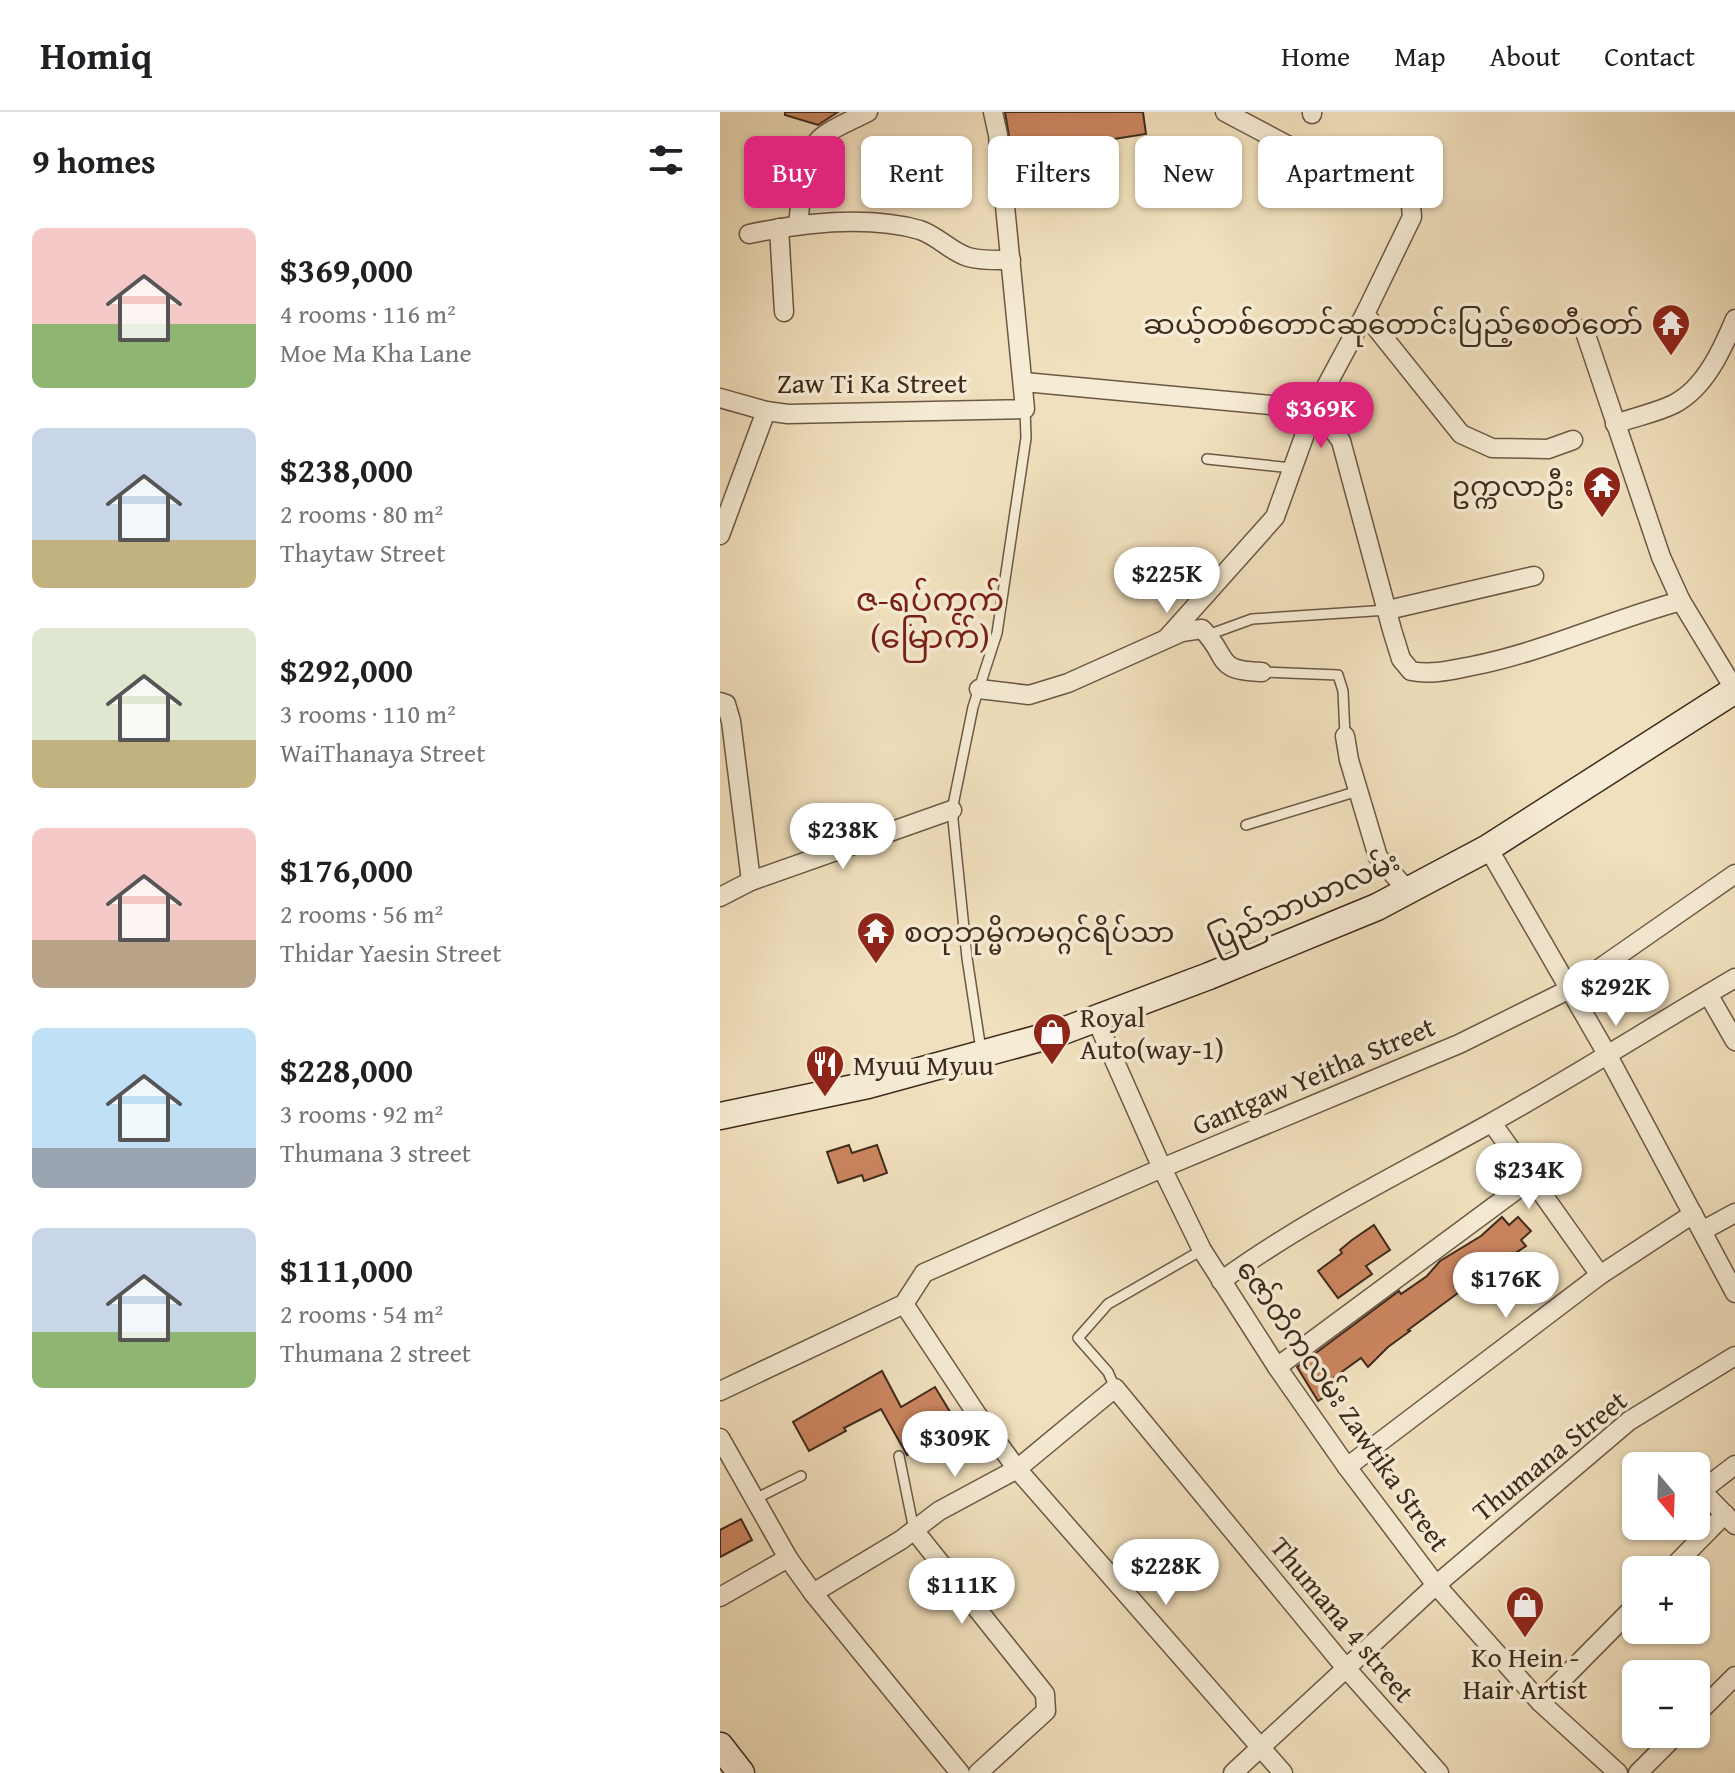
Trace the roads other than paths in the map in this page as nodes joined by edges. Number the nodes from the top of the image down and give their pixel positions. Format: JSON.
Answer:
{"nodes":[{"id":1,"x":868,"y":112,"type":"edge"},
{"id":2,"x":993,"y":112,"type":"edge"},
{"id":3,"x":1225,"y":112,"type":"edge"},
{"id":4,"x":798,"y":224,"type":"junction"},
{"id":5,"x":779,"y":228,"type":"junction"},
{"id":6,"x":749,"y":234,"type":"dead end"},
{"id":7,"x":1011,"y":260,"type":"junction"},
{"id":8,"x":784,"y":312,"type":"dead end"},
{"id":9,"x":1365,"y":314,"type":"junction"},
{"id":10,"x":1735,"y":319,"type":"edge"},
{"id":11,"x":1584,"y":329,"type":"dead end"},
{"id":12,"x":1024,"y":382,"type":"junction"},
{"id":13,"x":720,"y":398,"type":"edge"},
{"id":14,"x":1025,"y":409,"type":"junction"},
{"id":15,"x":1314,"y":409,"type":"junction"},
{"id":16,"x":766,"y":411,"type":"junction"},
{"id":17,"x":1615,"y":424,"type":"junction"},
{"id":18,"x":1573,"y":440,"type":"dead end"},
{"id":19,"x":1207,"y":459,"type":"dead end"},
{"id":20,"x":1292,"y":468,"type":"junction"},
{"id":21,"x":720,"y":535,"type":"edge"},
{"id":22,"x":1534,"y":576,"type":"dead end"},
{"id":23,"x":1681,"y":601,"type":"junction"},
{"id":24,"x":1388,"y":610,"type":"junction"},
{"id":25,"x":1208,"y":635,"type":"junction"},
{"id":26,"x":1167,"y":638,"type":"junction"},
{"id":27,"x":1262,"y":672,"type":"joint"},
{"id":28,"x":979,"y":689,"type":"junction"},
{"id":29,"x":1735,"y":690,"type":"edge"},
{"id":30,"x":720,"y":702,"type":"edge"},
{"id":31,"x":1345,"y":736,"type":"joint"},
{"id":32,"x":1358,"y":791,"type":"junction"},
{"id":33,"x":952,"y":810,"type":"junction"},
{"id":34,"x":1246,"y":825,"type":"dead end"},
{"id":35,"x":1488,"y":848,"type":"junction"},
{"id":36,"x":1735,"y":874,"type":"edge"},
{"id":37,"x":751,"y":881,"type":"junction"},
{"id":38,"x":1408,"y":891,"type":"junction"},
{"id":39,"x":720,"y":897,"type":"edge"},
{"id":40,"x":1735,"y":978,"type":"edge"},
{"id":41,"x":1570,"y":989,"type":"junction"},
{"id":42,"x":1708,"y":994,"type":"junction"},
{"id":43,"x":1096,"y":1019,"type":"junction"},
{"id":44,"x":1735,"y":1041,"type":"edge"},
{"id":45,"x":982,"y":1054,"type":"junction"},
{"id":46,"x":1607,"y":1054,"type":"junction"},
{"id":47,"x":720,"y":1116,"type":"edge"},
{"id":48,"x":1492,"y":1123,"type":"junction"},
{"id":49,"x":1162,"y":1168,"type":"junction"},
{"id":50,"x":1531,"y":1179,"type":"junction"},
{"id":51,"x":1735,"y":1213,"type":"edge"},
{"id":52,"x":1693,"y":1214,"type":"junction"},
{"id":53,"x":1702,"y":1231,"type":"junction"},
{"id":54,"x":1202,"y":1250,"type":"junction"},
{"id":55,"x":1600,"y":1275,"type":"junction"},
{"id":56,"x":1221,"y":1281,"type":"junction"},
{"id":57,"x":1735,"y":1293,"type":"edge"},
{"id":58,"x":904,"y":1304,"type":"junction"},
{"id":59,"x":1735,"y":1356,"type":"edge"},
{"id":60,"x":1277,"y":1367,"type":"junction"},
{"id":61,"x":1115,"y":1388,"type":"junction"},
{"id":62,"x":720,"y":1391,"type":"edge"},
{"id":63,"x":720,"y":1438,"type":"edge"},
{"id":64,"x":899,"y":1456,"type":"dead end"},
{"id":65,"x":1735,"y":1465,"type":"edge"},
{"id":66,"x":1347,"y":1467,"type":"junction"},
{"id":67,"x":1017,"y":1469,"type":"junction"},
{"id":68,"x":801,"y":1476,"type":"dead end"},
{"id":69,"x":755,"y":1499,"type":"junction"},
{"id":70,"x":1730,"y":1520,"type":"edge"},
{"id":71,"x":914,"y":1530,"type":"junction"},
{"id":72,"x":1687,"y":1556,"type":"edge"},
{"id":73,"x":788,"y":1558,"type":"junction"},
{"id":74,"x":1436,"y":1585,"type":"junction"},
{"id":75,"x":813,"y":1593,"type":"junction"},
{"id":76,"x":720,"y":1597,"type":"edge"},
{"id":77,"x":1622,"y":1619,"type":"edge"},
{"id":78,"x":1345,"y":1667,"type":"junction"},
{"id":79,"x":1735,"y":1676,"type":"edge"},
{"id":80,"x":1710,"y":1701,"type":"edge"},
{"id":81,"x":1540,"y":1702,"type":"junction"},
{"id":82,"x":720,"y":1746,"type":"edge"},
{"id":83,"x":1260,"y":1747,"type":"junction"},
{"id":84,"x":1663,"y":1748,"type":"edge"},
{"id":85,"x":741,"y":1773,"type":"edge"},
{"id":86,"x":960,"y":1773,"type":"edge"},
{"id":87,"x":978,"y":1773,"type":"edge"},
{"id":88,"x":1233,"y":1773,"type":"edge"},
{"id":89,"x":1283,"y":1773,"type":"edge"},
{"id":90,"x":1439,"y":1773,"type":"edge"},
{"id":91,"x":1618,"y":1773,"type":"edge"},
{"id":92,"x":1638,"y":1773,"type":"edge"}],
"edges":[{"from":1,"to":4,"type":"street"},
{"from":2,"to":7,"type":"street"},
{"from":3,"to":9,"type":"street"},
{"from":4,"to":5,"type":"street"},
{"from":4,"to":7,"type":"street"},
{"from":5,"to":6,"type":"street"},
{"from":5,"to":8,"type":"street"},
{"from":7,"to":12,"type":"street"},
{"from":9,"to":15,"type":"street"},
{"from":9,"to":18,"type":"street"},
{"from":10,"to":17,"type":"street"},
{"from":11,"to":17,"type":"street"},
{"from":12,"to":14,"type":"street"},
{"from":12,"to":15,"type":"street"},
{"from":13,"to":16,"type":"street","name":"Zaw Ti Ka Street"},
{"from":14,"to":16,"type":"street","name":"Zaw Ti Ka Street"},
{"from":14,"to":28,"type":"lane"},
{"from":15,"to":20,"type":"street"},
{"from":15,"to":24,"type":"street"},
{"from":16,"to":21,"type":"street"},
{"from":17,"to":23,"type":"street"},
{"from":19,"to":20,"type":"lane"},
{"from":20,"to":26,"type":"street"},
{"from":22,"to":24,"type":"street"},
{"from":23,"to":24,"type":"street"},
{"from":23,"to":29,"type":"street"},
{"from":24,"to":25,"type":"lane"},
{"from":25,"to":26,"type":"street"},
{"from":25,"to":27,"type":"street"},
{"from":26,"to":28,"type":"street"},
{"from":27,"to":31,"type":"lane"},
{"from":28,"to":33,"type":"lane"},
{"from":29,"to":35,"type":"street","name":"ပြည်သာယာလမ်း"},
{"from":30,"to":37,"type":"street"},
{"from":31,"to":32,"type":"street"},
{"from":32,"to":34,"type":"lane"},
{"from":32,"to":38,"type":"street"},
{"from":33,"to":37,"type":"street"},
{"from":33,"to":45,"type":"lane"},
{"from":35,"to":38,"type":"street","name":"ပြည်သာယာလမ်း"},
{"from":35,"to":41,"type":"street"},
{"from":36,"to":41,"type":"street","name":"Gantgaw Yeitha Street"},
{"from":37,"to":39,"type":"street"},
{"from":38,"to":43,"type":"street","name":"ပြည်သာယာလမ်း"},
{"from":40,"to":42,"type":"street"},
{"from":41,"to":46,"type":"street"},
{"from":41,"to":49,"type":"street","name":"Gantgaw Yeitha Street"},
{"from":42,"to":44,"type":"street"},
{"from":42,"to":46,"type":"street"},
{"from":43,"to":45,"type":"street","name":"ပြည်သာယာလမ်း"},
{"from":43,"to":49,"type":"street","name":"ဇော်တိကလမ်း Zawtika Street"},
{"from":45,"to":47,"type":"street","name":"ပြည်သာယာလမ်း"},
{"from":46,"to":48,"type":"street"},
{"from":46,"to":52,"type":"street"},
{"from":48,"to":50,"type":"street"},
{"from":48,"to":56,"type":"street"},
{"from":49,"to":54,"type":"street","name":"ဇော်တိကလမ်း Zawtika Street"},
{"from":49,"to":58,"type":"street","name":"Gantgaw Yeitha Street"},
{"from":50,"to":55,"type":"street"},
{"from":50,"to":60,"type":"street"},
{"from":51,"to":53,"type":"street"},
{"from":52,"to":53,"type":"street"},
{"from":52,"to":55,"type":"street"},
{"from":53,"to":57,"type":"street"},
{"from":54,"to":56,"type":"street","name":"ဇော်တိကလမ်း Zawtika Street"},
{"from":54,"to":61,"type":"lane"},
{"from":55,"to":66,"type":"street"},
{"from":56,"to":60,"type":"street","name":"ဇော်တိကလမ်း Zawtika Street"},
{"from":58,"to":62,"type":"street"},
{"from":58,"to":67,"type":"street"},
{"from":59,"to":74,"type":"street","name":"Thumana Street"},
{"from":60,"to":66,"type":"street","name":"ဇော်တိကလမ်း Zawtika Street"},
{"from":61,"to":67,"type":"street"},
{"from":61,"to":78,"type":"street","name":"Thumana 4 street"},
{"from":63,"to":69,"type":"street"},
{"from":64,"to":71,"type":"lane"},
{"from":65,"to":70,"type":"street"},
{"from":66,"to":74,"type":"street","name":"ဇော်တိကလမ်း Zawtika Street"},
{"from":67,"to":71,"type":"street"},
{"from":67,"to":83,"type":"street"},
{"from":68,"to":69,"type":"lane"},
{"from":69,"to":73,"type":"street"},
{"from":70,"to":72,"type":"street"},
{"from":71,"to":75,"type":"street"},
{"from":71,"to":87,"type":"street"},
{"from":73,"to":75,"type":"street"},
{"from":73,"to":76,"type":"street"},
{"from":74,"to":78,"type":"street","name":"Thumana Street"},
{"from":74,"to":81,"type":"street","name":"ဇော်တိကလမ်း Zawtika Street"},
{"from":75,"to":86,"type":"street"},
{"from":77,"to":81,"type":"street"},
{"from":78,"to":83,"type":"street","name":"Thumana Street"},
{"from":78,"to":90,"type":"street","name":"Thumana 4 street"},
{"from":79,"to":80,"type":"street"},
{"from":81,"to":91,"type":"street","name":"ဇော်တိကလမ်း Zawtika Street"},
{"from":82,"to":85,"type":"street"},
{"from":83,"to":88,"type":"street","name":"Thumana Street"},
{"from":83,"to":89,"type":"street"},
{"from":84,"to":92,"type":"street"}]}
